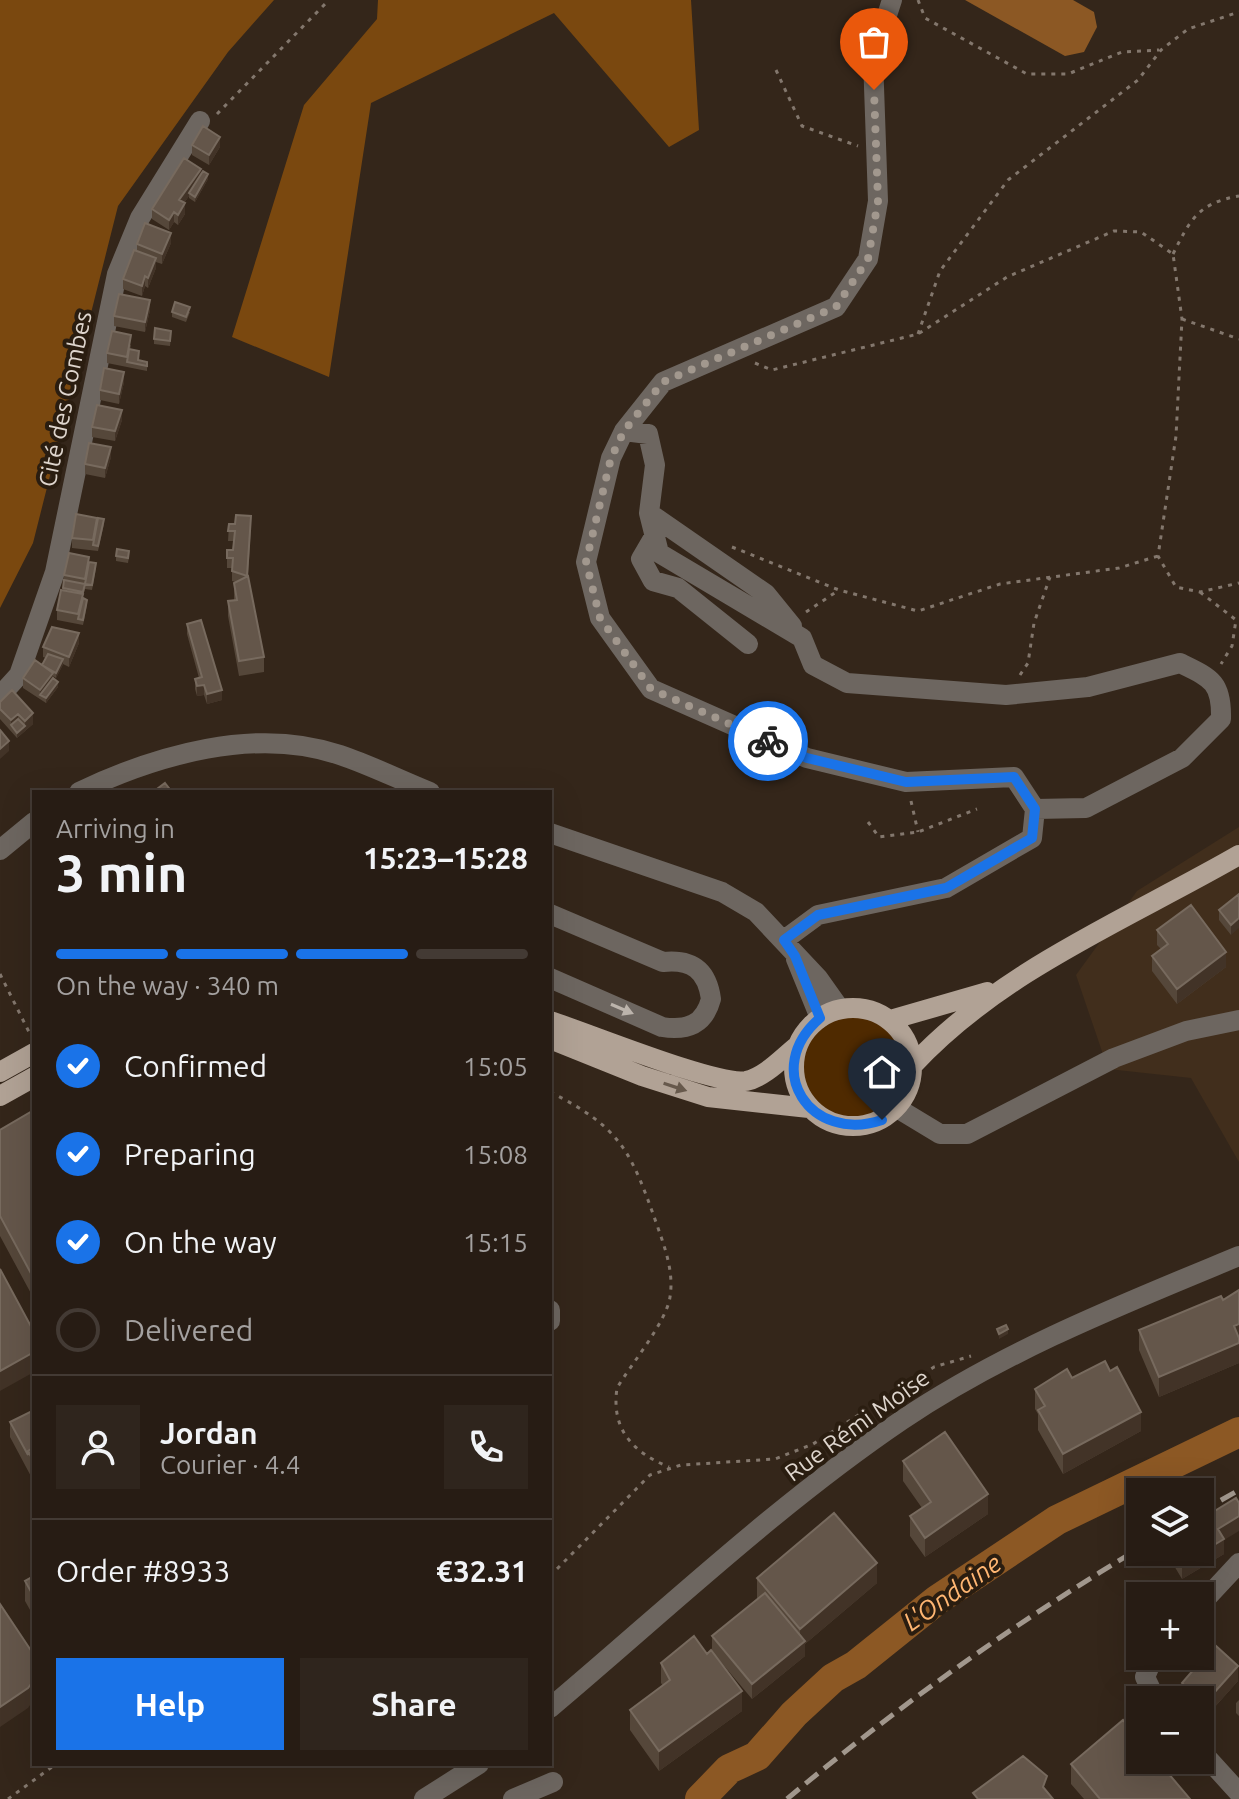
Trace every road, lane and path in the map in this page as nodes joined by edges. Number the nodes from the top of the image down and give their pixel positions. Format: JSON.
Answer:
{"nodes":[{"id":1,"x":329,"y":0,"type":"edge"},
{"id":2,"x":892,"y":0,"type":"edge"},
{"id":3,"x":918,"y":0,"type":"edge"},
{"id":4,"x":1239,"y":12,"type":"edge"},
{"id":5,"x":1161,"y":50,"type":"junction"},
{"id":6,"x":776,"y":70,"type":"dead end"},
{"id":7,"x":200,"y":121,"type":"joint"},
{"id":8,"x":876,"y":153,"type":"junction"},
{"id":9,"x":1239,"y":196,"type":"edge"},
{"id":10,"x":1173,"y":254,"type":"junction"},
{"id":11,"x":1182,"y":319,"type":"junction"},
{"id":12,"x":918,"y":334,"type":"junction"},
{"id":13,"x":1239,"y":339,"type":"edge"},
{"id":14,"x":729,"y":353,"type":"junction"},
{"id":15,"x":624,"y":431,"type":"junction"},
{"id":16,"x":649,"y":513,"type":"junction"},
{"id":17,"x":655,"y":535,"type":"junction"},
{"id":18,"x":722,"y":543,"type":"dead end"},
{"id":19,"x":1158,"y":556,"type":"junction"},
{"id":20,"x":1050,"y":577,"type":"junction"},
{"id":21,"x":1239,"y":583,"type":"edge"},
{"id":22,"x":839,"y":590,"type":"junction"},
{"id":23,"x":1200,"y":592,"type":"junction"},
{"id":24,"x":1237,"y":619,"type":"edge"},
{"id":25,"x":802,"y":638,"type":"junction"},
{"id":26,"x":748,"y":644,"type":"dead end"},
{"id":27,"x":1212,"y":678,"type":"junction"},
{"id":28,"x":1006,"y":695,"type":"junction"},
{"id":29,"x":0,"y":696,"type":"edge"},
{"id":30,"x":906,"y":782,"type":"junction"},
{"id":31,"x":85,"y":790,"type":"edge"},
{"id":32,"x":425,"y":790,"type":"edge"},
{"id":33,"x":977,"y":809,"type":"dead end"},
{"id":34,"x":1035,"y":809,"type":"junction"},
{"id":35,"x":868,"y":822,"type":"dead end"},
{"id":36,"x":32,"y":824,"type":"edge"},
{"id":37,"x":918,"y":832,"type":"junction"},
{"id":38,"x":552,"y":834,"type":"edge"},
{"id":39,"x":0,"y":850,"type":"edge"},
{"id":40,"x":1239,"y":855,"type":"edge"},
{"id":41,"x":552,"y":915,"type":"edge"},
{"id":42,"x":789,"y":948,"type":"junction"},
{"id":43,"x":0,"y":974,"type":"edge"},
{"id":44,"x":552,"y":979,"type":"edge"},
{"id":45,"x":1002,"y":987,"type":"junction"},
{"id":46,"x":840,"y":1009,"type":"junction"},
{"id":47,"x":820,"y":1018,"type":"junction"},
{"id":48,"x":890,"y":1020,"type":"junction"},
{"id":49,"x":1239,"y":1020,"type":"edge"},
{"id":50,"x":552,"y":1022,"type":"edge"},
{"id":51,"x":32,"y":1037,"type":"edge"},
{"id":52,"x":552,"y":1040,"type":"edge"},
{"id":53,"x":797,"y":1046,"type":"junction"},
{"id":54,"x":32,"y":1054,"type":"edge"},
{"id":55,"x":913,"y":1065,"type":"junction"},
{"id":56,"x":0,"y":1072,"type":"edge"},
{"id":57,"x":32,"y":1078,"type":"edge"},
{"id":58,"x":552,"y":1093,"type":"edge"},
{"id":59,"x":0,"y":1096,"type":"edge"},
{"id":60,"x":809,"y":1108,"type":"junction"},
{"id":61,"x":897,"y":1108,"type":"junction"},
{"id":62,"x":1239,"y":1256,"type":"edge"},
{"id":63,"x":799,"y":1450,"type":"dead end"},
{"id":64,"x":669,"y":1467,"type":"junction"},
{"id":65,"x":1239,"y":1563,"type":"edge"},
{"id":66,"x":552,"y":1574,"type":"edge"},
{"id":67,"x":1214,"y":1590,"type":"edge"},
{"id":68,"x":552,"y":1706,"type":"edge"},
{"id":69,"x":1214,"y":1765,"type":"edge"},
{"id":70,"x":53,"y":1766,"type":"edge"},
{"id":71,"x":476,"y":1766,"type":"edge"},
{"id":72,"x":553,"y":1782,"type":"dead end"},
{"id":73,"x":1239,"y":1793,"type":"edge"},
{"id":74,"x":8,"y":1799,"type":"edge"},
{"id":75,"x":424,"y":1799,"type":"edge"},
{"id":76,"x":513,"y":1799,"type":"edge"}],
"edges":[{"from":1,"to":7,"type":"path"},
{"from":2,"to":8,"type":"street"},
{"from":3,"to":5,"type":"path"},
{"from":4,"to":5,"type":"path"},
{"from":5,"to":12,"type":"path"},
{"from":6,"to":8,"type":"path"},
{"from":7,"to":29,"type":"street","name":"Cité des Combes"},
{"from":8,"to":14,"type":"street"},
{"from":9,"to":10,"type":"path"},
{"from":10,"to":11,"type":"path"},
{"from":10,"to":12,"type":"path"},
{"from":11,"to":13,"type":"path"},
{"from":11,"to":19,"type":"path"},
{"from":12,"to":14,"type":"path"},
{"from":14,"to":15,"type":"street"},
{"from":15,"to":16,"type":"street"},
{"from":15,"to":30,"type":"street"},
{"from":16,"to":17,"type":"street"},
{"from":16,"to":25,"type":"street"},
{"from":17,"to":25,"type":"street"},
{"from":17,"to":26,"type":"street"},
{"from":18,"to":22,"type":"path"},
{"from":19,"to":20,"type":"path"},
{"from":19,"to":23,"type":"path"},
{"from":20,"to":22,"type":"path"},
{"from":20,"to":28,"type":"path"},
{"from":21,"to":23,"type":"path"},
{"from":22,"to":25,"type":"path"},
{"from":23,"to":24,"type":"path"},
{"from":24,"to":27,"type":"path"},
{"from":25,"to":28,"type":"street"},
{"from":27,"to":28,"type":"street"},
{"from":27,"to":34,"type":"street"},
{"from":30,"to":34,"type":"street"},
{"from":30,"to":37,"type":"path"},
{"from":31,"to":32,"type":"street"},
{"from":33,"to":37,"type":"path"},
{"from":34,"to":42,"type":"street"},
{"from":35,"to":37,"type":"path"},
{"from":36,"to":39,"type":"street"},
{"from":38,"to":42,"type":"street"},
{"from":40,"to":45,"type":"main road"},
{"from":44,"to":41,"type":"street","one_way":true},
{"from":42,"to":46,"type":"street"},
{"from":42,"to":47,"type":"street"},
{"from":43,"to":51,"type":"path"},
{"from":45,"to":48,"type":"main road"},
{"from":45,"to":55,"type":"main road"},
{"from":46,"to":47,"type":"main road"},
{"from":46,"to":48,"type":"main road"},
{"from":47,"to":53,"type":"main road"},
{"from":48,"to":55,"type":"main road"},
{"from":49,"to":61,"type":"street"},
{"from":50,"to":53,"type":"main road"},
{"from":52,"to":60,"type":"main road","one_way":true},
{"from":53,"to":60,"type":"main road"},
{"from":54,"to":56,"type":"main road"},
{"from":55,"to":61,"type":"main road"},
{"from":57,"to":59,"type":"main road"},
{"from":58,"to":64,"type":"path"},
{"from":60,"to":61,"type":"main road"},
{"from":62,"to":68,"type":"street","name":"Rue Rémi Moïse"},
{"from":63,"to":64,"type":"path"},
{"from":64,"to":66,"type":"path"},
{"from":65,"to":67,"type":"street"},
{"from":69,"to":73,"type":"street"},
{"from":70,"to":74,"type":"path"},
{"from":71,"to":75,"type":"street"},
{"from":72,"to":76,"type":"street"}]}
